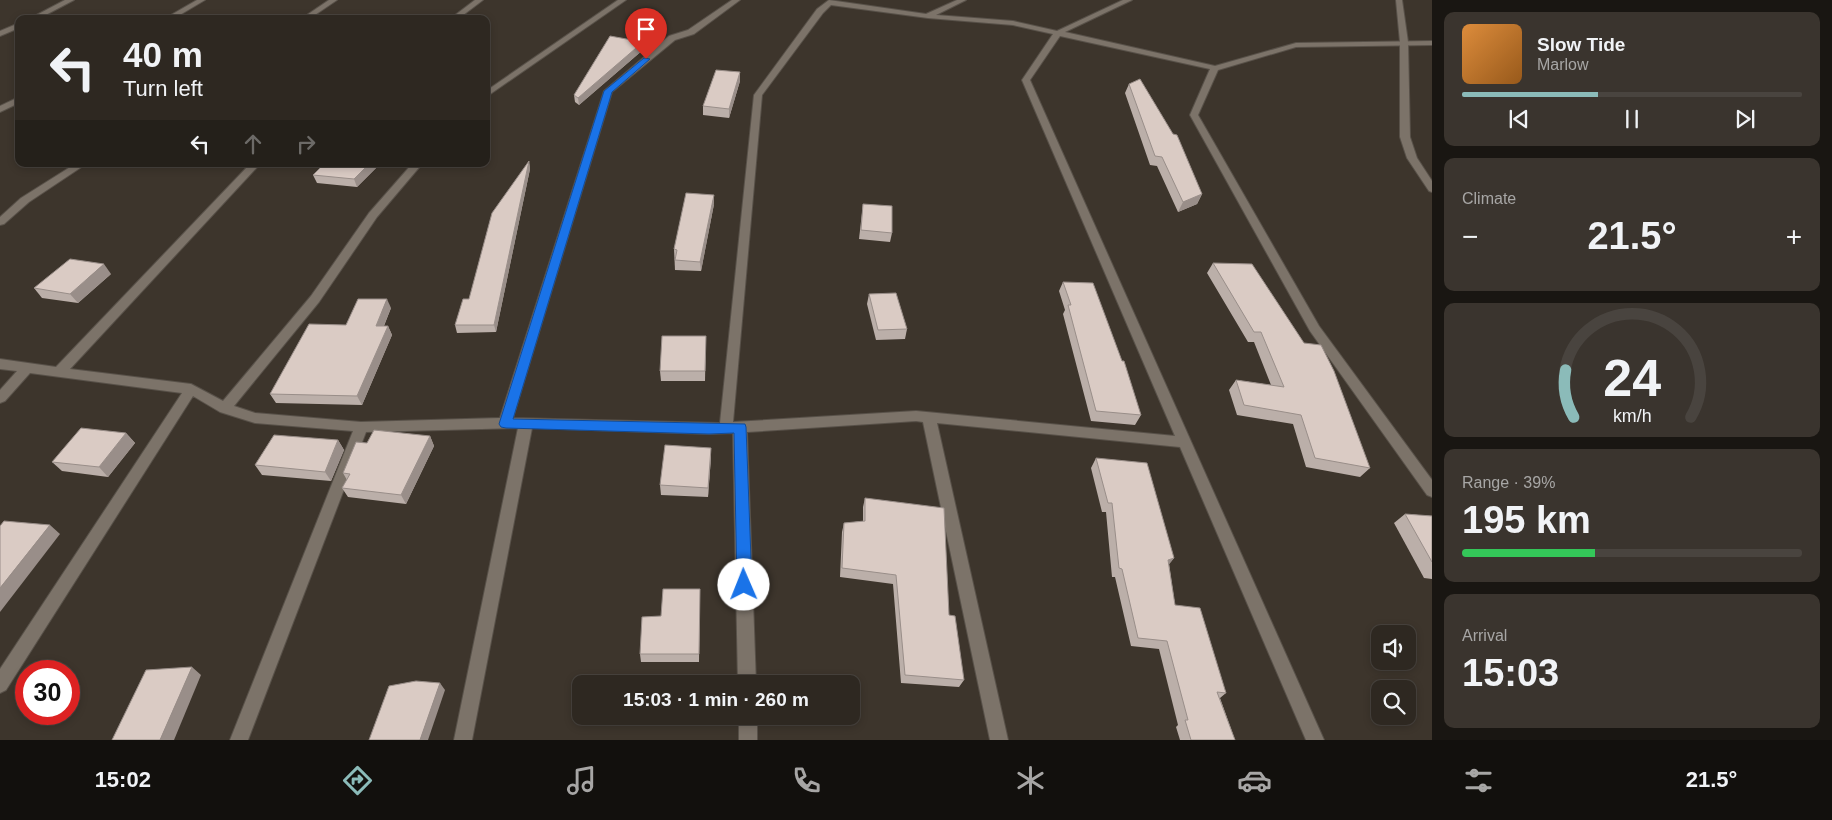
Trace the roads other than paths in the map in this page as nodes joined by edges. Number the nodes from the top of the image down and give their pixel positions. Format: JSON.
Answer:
{"nodes":[{"id":1,"x":70,"y":0,"type":"edge"},
{"id":2,"x":202,"y":0,"type":"edge"},
{"id":3,"x":334,"y":0,"type":"edge"},
{"id":4,"x":480,"y":0,"type":"edge"},
{"id":5,"x":623,"y":0,"type":"edge"},
{"id":6,"x":737,"y":0,"type":"edge"},
{"id":7,"x":963,"y":0,"type":"edge"},
{"id":8,"x":1129,"y":0,"type":"edge"},
{"id":9,"x":1398,"y":0,"type":"edge"},
{"id":10,"x":830,"y":1,"type":"edge"},
{"id":11,"x":40,"y":15,"type":"edge"},
{"id":12,"x":174,"y":15,"type":"edge"},
{"id":13,"x":310,"y":15,"type":"edge"},
{"id":14,"x":459,"y":15,"type":"edge"},
{"id":15,"x":928,"y":16,"type":"junction"},
{"id":16,"x":15,"y":27,"type":"edge"},
{"id":17,"x":1058,"y":33,"type":"junction"},
{"id":18,"x":0,"y":34,"type":"edge"},
{"id":19,"x":1404,"y":42,"type":"junction"},
{"id":20,"x":1432,"y":43,"type":"edge"},
{"id":21,"x":1215,"y":68,"type":"junction"},
{"id":22,"x":490,"y":92,"type":"edge"},
{"id":23,"x":15,"y":100,"type":"edge"},
{"id":24,"x":0,"y":109,"type":"edge"},
{"id":25,"x":76,"y":167,"type":"edge"},
{"id":26,"x":252,"y":167,"type":"edge"},
{"id":27,"x":414,"y":167,"type":"edge"},
{"id":28,"x":1432,"y":189,"type":"edge"},
{"id":29,"x":0,"y":222,"type":"edge"},
{"id":30,"x":0,"y":364,"type":"edge"},
{"id":31,"x":28,"y":367,"type":"junction"},
{"id":32,"x":59,"y":372,"type":"junction"},
{"id":33,"x":190,"y":389,"type":"junction"},
{"id":34,"x":0,"y":398,"type":"edge"},
{"id":35,"x":226,"y":408,"type":"junction"},
{"id":36,"x":929,"y":417,"type":"junction"},
{"id":37,"x":526,"y":423,"type":"junction"},
{"id":38,"x":506,"y":424,"type":"junction"},
{"id":39,"x":361,"y":427,"type":"junction"},
{"id":40,"x":733,"y":428,"type":"junction"},
{"id":41,"x":1185,"y":442,"type":"junction"},
{"id":42,"x":1432,"y":491,"type":"edge"},
{"id":43,"x":747,"y":675,"type":"edge"},
{"id":44,"x":0,"y":684,"type":"edge"},
{"id":45,"x":748,"y":725,"type":"edge"},
{"id":46,"x":239,"y":740,"type":"edge"},
{"id":47,"x":463,"y":740,"type":"edge"},
{"id":48,"x":748,"y":740,"type":"edge"},
{"id":49,"x":999,"y":740,"type":"edge"},
{"id":50,"x":1315,"y":740,"type":"edge"}],
"edges":[{"from":1,"to":11,"type":"street"},
{"from":2,"to":12,"type":"street"},
{"from":3,"to":13,"type":"street"},
{"from":4,"to":14,"type":"street"},
{"from":5,"to":22,"type":"street"},
{"from":6,"to":38,"type":"street"},
{"from":7,"to":15,"type":"street"},
{"from":8,"to":17,"type":"street"},
{"from":9,"to":19,"type":"street"},
{"from":10,"to":15,"type":"street"},
{"from":10,"to":40,"type":"street"},
{"from":15,"to":17,"type":"street"},
{"from":16,"to":18,"type":"street"},
{"from":17,"to":21,"type":"street"},
{"from":17,"to":41,"type":"street"},
{"from":19,"to":20,"type":"street"},
{"from":19,"to":21,"type":"street"},
{"from":19,"to":28,"type":"street"},
{"from":21,"to":42,"type":"street"},
{"from":23,"to":24,"type":"street"},
{"from":25,"to":29,"type":"street"},
{"from":26,"to":32,"type":"street"},
{"from":27,"to":35,"type":"street"},
{"from":30,"to":31,"type":"street"},
{"from":31,"to":32,"type":"street"},
{"from":31,"to":34,"type":"street"},
{"from":32,"to":33,"type":"street"},
{"from":33,"to":35,"type":"street"},
{"from":33,"to":44,"type":"street"},
{"from":35,"to":39,"type":"street"},
{"from":36,"to":40,"type":"street"},
{"from":36,"to":41,"type":"street"},
{"from":36,"to":49,"type":"street"},
{"from":37,"to":38,"type":"street"},
{"from":37,"to":40,"type":"street"},
{"from":37,"to":47,"type":"street"},
{"from":38,"to":39,"type":"street"},
{"from":39,"to":46,"type":"street"},
{"from":40,"to":43,"type":"street"},
{"from":41,"to":50,"type":"street"},
{"from":45,"to":48,"type":"street"}]}
